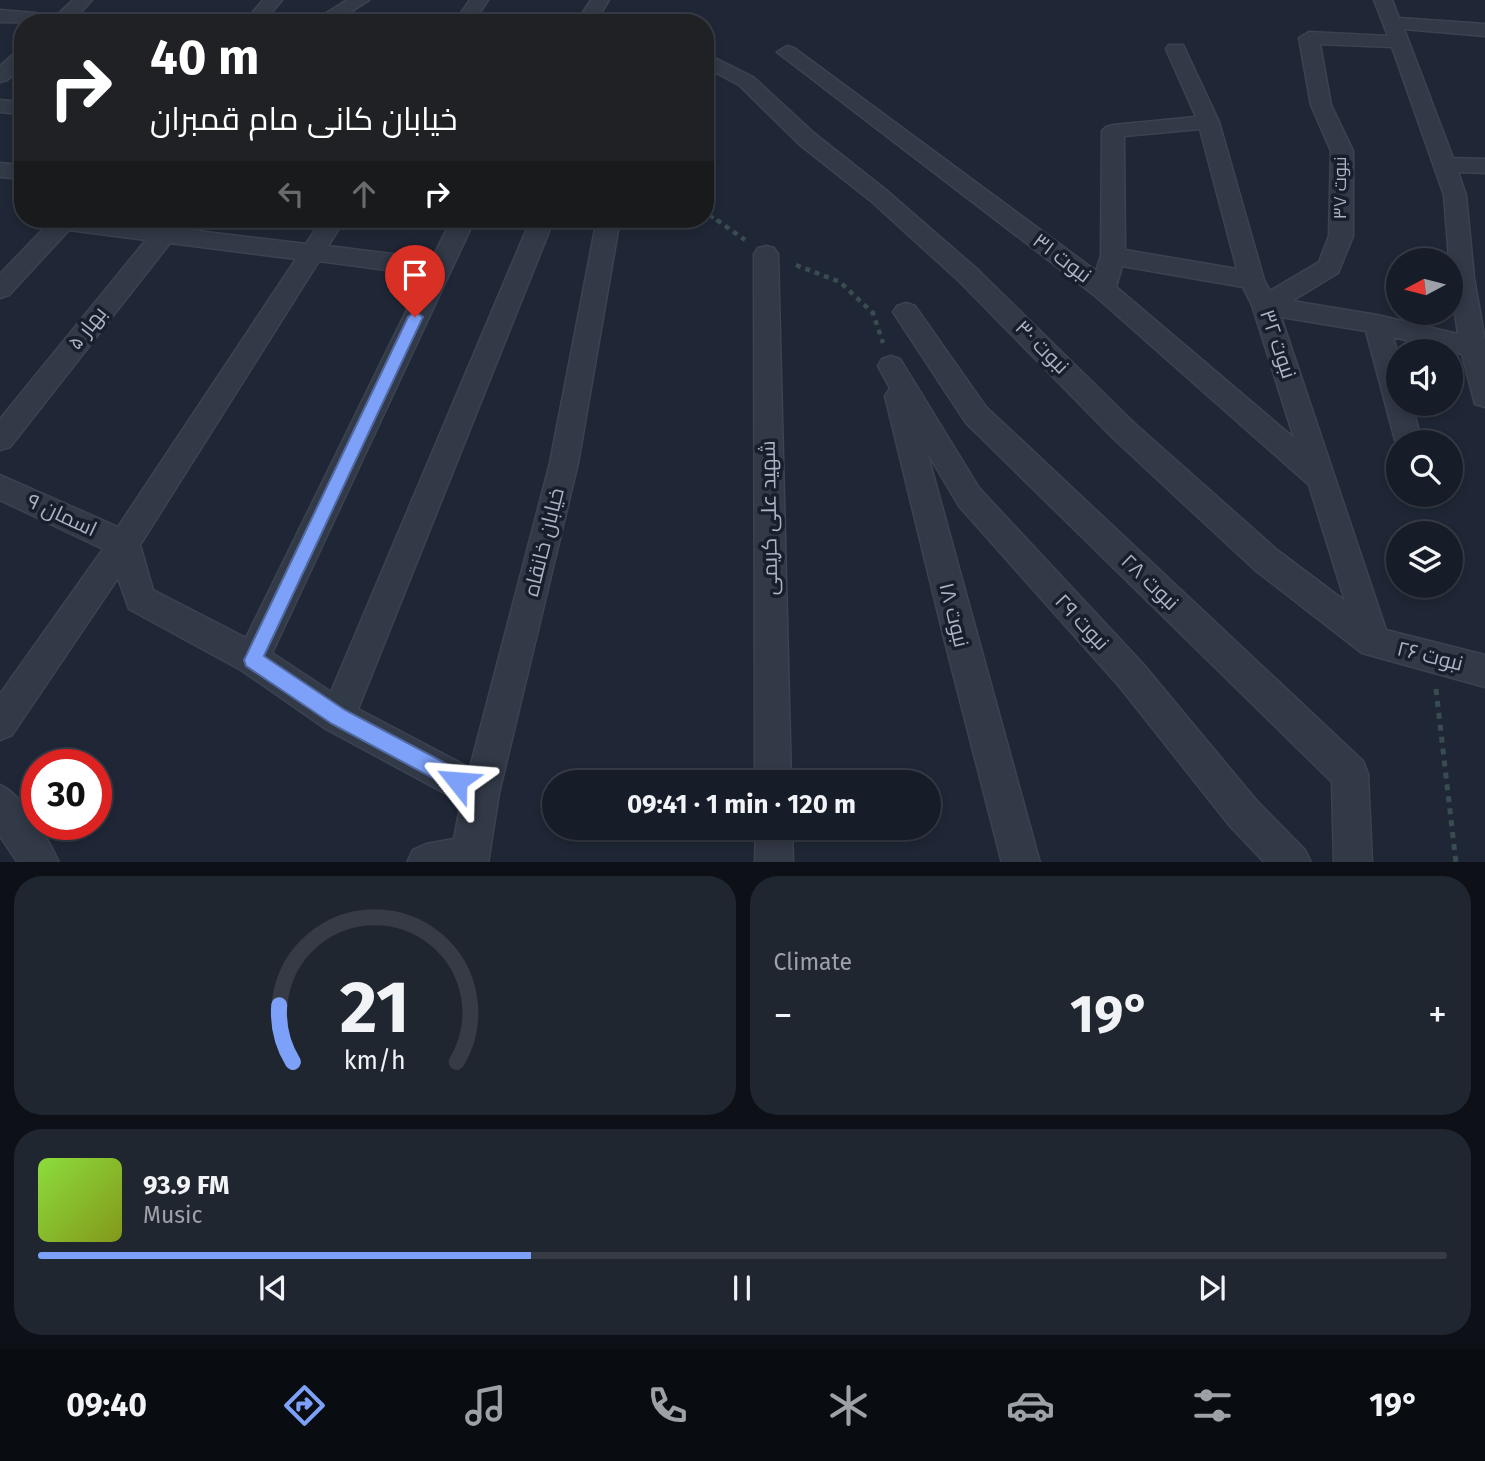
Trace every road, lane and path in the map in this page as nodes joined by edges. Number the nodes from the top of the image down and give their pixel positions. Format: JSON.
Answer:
{"nodes":[{"id":1,"x":83,"y":0,"type":"edge"},
{"id":2,"x":273,"y":0,"type":"edge"},
{"id":3,"x":361,"y":0,"type":"edge"},
{"id":4,"x":1383,"y":0,"type":"edge"},
{"id":5,"x":69,"y":14,"type":"edge"},
{"id":6,"x":261,"y":14,"type":"edge"},
{"id":7,"x":336,"y":14,"type":"edge"},
{"id":8,"x":1485,"y":30,"type":"edge"},
{"id":9,"x":1397,"y":33,"type":"junction"},
{"id":10,"x":1176,"y":49,"type":"dead end"},
{"id":11,"x":787,"y":52,"type":"dead end"},
{"id":12,"x":14,"y":64,"type":"edge"},
{"id":13,"x":714,"y":64,"type":"edge"},
{"id":14,"x":0,"y":76,"type":"edge"},
{"id":15,"x":1209,"y":122,"type":"junction"},
{"id":16,"x":1443,"y":164,"type":"junction"},
{"id":17,"x":1485,"y":166,"type":"edge"},
{"id":18,"x":714,"y":218,"type":"edge"},
{"id":19,"x":56,"y":228,"type":"edge"},
{"id":20,"x":169,"y":228,"type":"edge"},
{"id":21,"x":175,"y":228,"type":"edge"},
{"id":22,"x":328,"y":228,"type":"edge"},
{"id":23,"x":458,"y":228,"type":"edge"},
{"id":24,"x":539,"y":228,"type":"edge"},
{"id":25,"x":607,"y":228,"type":"edge"},
{"id":26,"x":311,"y":254,"type":"junction"},
{"id":27,"x":766,"y":254,"type":"junction"},
{"id":28,"x":1112,"y":256,"type":"junction"},
{"id":29,"x":438,"y":268,"type":"junction"},
{"id":30,"x":5,"y":279,"type":"edge"},
{"id":31,"x":1252,"y":280,"type":"junction"},
{"id":32,"x":1103,"y":289,"type":"junction"},
{"id":33,"x":1265,"y":305,"type":"junction"},
{"id":34,"x":906,"y":312,"type":"dead end"},
{"id":35,"x":1377,"y":324,"type":"junction"},
{"id":36,"x":1473,"y":347,"type":"junction"},
{"id":37,"x":891,"y":366,"type":"junction"},
{"id":38,"x":1485,"y":397,"type":"edge"},
{"id":39,"x":1405,"y":430,"type":"edge"},
{"id":40,"x":0,"y":439,"type":"edge"},
{"id":41,"x":1323,"y":480,"type":"junction"},
{"id":42,"x":0,"y":486,"type":"edge"},
{"id":43,"x":124,"y":544,"type":"junction"},
{"id":44,"x":1374,"y":642,"type":"junction"},
{"id":45,"x":1432,"y":656,"type":"junction"},
{"id":46,"x":253,"y":660,"type":"junction"},
{"id":47,"x":1485,"y":671,"type":"edge"},
{"id":48,"x":338,"y":717,"type":"junction"},
{"id":49,"x":0,"y":723,"type":"edge"},
{"id":50,"x":773,"y":770,"type":"edge"},
{"id":51,"x":481,"y":793,"type":"junction"},
{"id":52,"x":0,"y":803,"type":"edge"},
{"id":53,"x":774,"y":840,"type":"edge"},
{"id":54,"x":470,"y":859,"type":"edge"},
{"id":55,"x":39,"y":862,"type":"edge"},
{"id":56,"x":437,"y":862,"type":"edge"},
{"id":57,"x":774,"y":862,"type":"edge"},
{"id":58,"x":1021,"y":862,"type":"edge"},
{"id":59,"x":1291,"y":862,"type":"edge"},
{"id":60,"x":1353,"y":862,"type":"edge"},
{"id":61,"x":1456,"y":862,"type":"edge"}],
"edges":[{"from":1,"to":5,"type":"street"},
{"from":2,"to":6,"type":"street"},
{"from":3,"to":7,"type":"street"},
{"from":4,"to":9,"type":"street"},
{"from":8,"to":9,"type":"street"},
{"from":9,"to":16,"type":"street"},
{"from":9,"to":33,"type":"street","name":"نبوت ۳۷"},
{"from":10,"to":15,"type":"street","name":"نبوت ۳۲"},
{"from":11,"to":32,"type":"street","name":"نبوت ۳۱"},
{"from":12,"to":14,"type":"street"},
{"from":13,"to":44,"type":"street","name":"نبوت ۳۰"},
{"from":15,"to":28,"type":"street"},
{"from":15,"to":31,"type":"street","name":"نبوت ۳۲"},
{"from":16,"to":17,"type":"street"},
{"from":16,"to":36,"type":"street"},
{"from":18,"to":27,"type":"path"},
{"from":19,"to":30,"type":"street"},
{"from":20,"to":40,"type":"street","name":"بهار ۵"},
{"from":21,"to":26,"type":"street"},
{"from":22,"to":26,"type":"street"},
{"from":23,"to":29,"type":"street"},
{"from":24,"to":48,"type":"street"},
{"from":25,"to":51,"type":"street","name":"خیابان خانقاه"},
{"from":26,"to":29,"type":"street"},
{"from":26,"to":43,"type":"street"},
{"from":27,"to":37,"type":"path"},
{"from":27,"to":50,"type":"street","name":"شهید علی کریمی"},
{"from":28,"to":31,"type":"street"},
{"from":28,"to":32,"type":"street"},
{"from":29,"to":46,"type":"street"},
{"from":31,"to":33,"type":"street","name":"نبوت ۳۲"},
{"from":32,"to":41,"type":"street","name":"نبوت ۳۱"},
{"from":33,"to":35,"type":"street"},
{"from":33,"to":41,"type":"street","name":"نبوت ۳۲"},
{"from":34,"to":60,"type":"street","name":"نبوت ۲۸"},
{"from":35,"to":36,"type":"street"},
{"from":35,"to":39,"type":"street"},
{"from":36,"to":38,"type":"street"},
{"from":37,"to":58,"type":"street","name":"نبوت ۱۸"},
{"from":37,"to":59,"type":"street","name":"نبوت ۲۹"},
{"from":41,"to":44,"type":"street","name":"نبوت ۳۲"},
{"from":42,"to":43,"type":"street","name":"اسمان ۹"},
{"from":43,"to":46,"type":"street"},
{"from":43,"to":49,"type":"street"},
{"from":44,"to":45,"type":"street","name":"نبوت ۲۶"},
{"from":45,"to":47,"type":"street","name":"نبوت ۲۶"},
{"from":45,"to":61,"type":"path"},
{"from":46,"to":48,"type":"street"},
{"from":48,"to":51,"type":"street"},
{"from":51,"to":54,"type":"street","name":"خیابان خانقاه"},
{"from":52,"to":55,"type":"street"},
{"from":53,"to":57,"type":"street"},
{"from":54,"to":56,"type":"street"}]}
